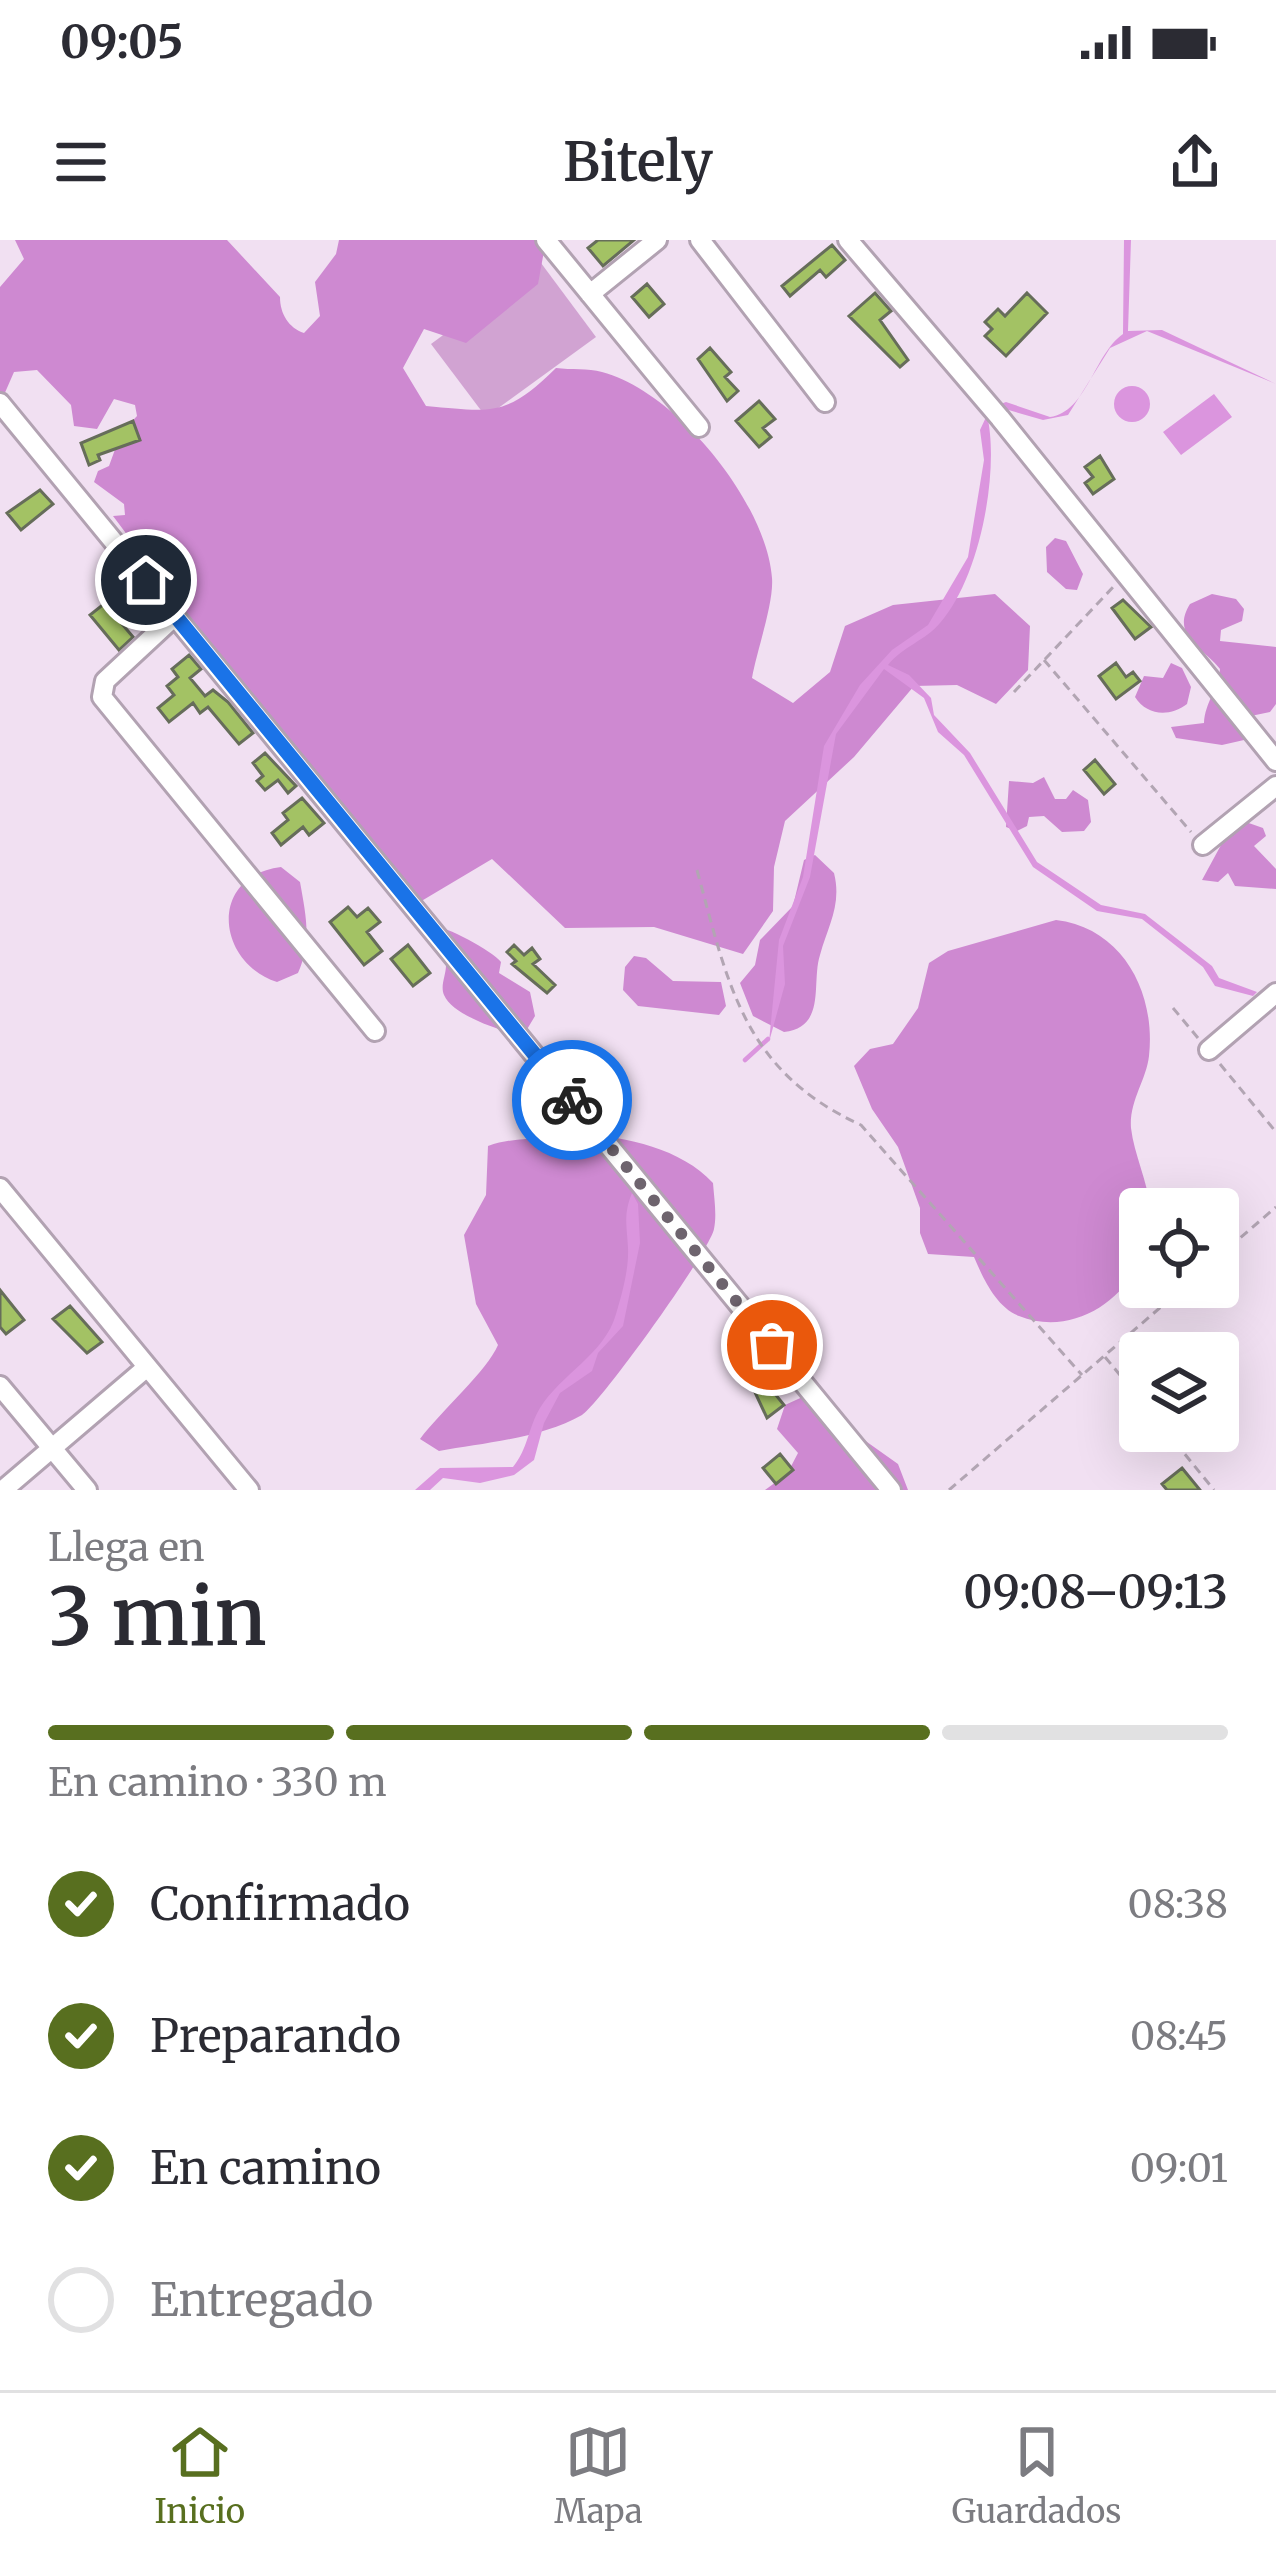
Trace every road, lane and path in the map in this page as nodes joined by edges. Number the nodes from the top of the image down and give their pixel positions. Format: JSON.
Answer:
{"nodes":[{"id":1,"x":546,"y":240,"type":"edge"},
{"id":2,"x":656,"y":240,"type":"edge"},
{"id":3,"x":700,"y":240,"type":"edge"},
{"id":4,"x":848,"y":240,"type":"edge"},
{"id":5,"x":590,"y":294,"type":"junction"},
{"id":6,"x":825,"y":402,"type":"dead end"},
{"id":7,"x":0,"y":403,"type":"edge"},
{"id":8,"x":699,"y":428,"type":"dead end"},
{"id":9,"x":1125,"y":574,"type":"junction"},
{"id":10,"x":175,"y":616,"type":"junction"},
{"id":11,"x":1044,"y":660,"type":"junction"},
{"id":12,"x":1014,"y":692,"type":"dead end"},
{"id":13,"x":1276,"y":761,"type":"edge"},
{"id":14,"x":1276,"y":786,"type":"edge"},
{"id":15,"x":1203,"y":845,"type":"joint"},
{"id":16,"x":697,"y":870,"type":"dead end"},
{"id":17,"x":1270,"y":999,"type":"edge"},
{"id":18,"x":1173,"y":1008,"type":"dead end"},
{"id":19,"x":375,"y":1031,"type":"dead end"},
{"id":20,"x":1208,"y":1050,"type":"junction"},
{"id":21,"x":1276,"y":1132,"type":"edge"},
{"id":22,"x":0,"y":1188,"type":"edge"},
{"id":23,"x":1276,"y":1207,"type":"edge"},
{"id":24,"x":1239,"y":1239,"type":"edge"},
{"id":25,"x":1160,"y":1308,"type":"edge"},
{"id":26,"x":1104,"y":1356,"type":"junction"},
{"id":27,"x":146,"y":1368,"type":"junction"},
{"id":28,"x":1119,"y":1374,"type":"edge"},
{"id":29,"x":1082,"y":1375,"type":"junction"},
{"id":30,"x":0,"y":1386,"type":"edge"},
{"id":31,"x":51,"y":1448,"type":"junction"},
{"id":32,"x":1183,"y":1452,"type":"edge"},
{"id":33,"x":3,"y":1490,"type":"edge"},
{"id":34,"x":87,"y":1490,"type":"edge"},
{"id":35,"x":249,"y":1490,"type":"edge"},
{"id":36,"x":891,"y":1490,"type":"edge"},
{"id":37,"x":950,"y":1490,"type":"edge"},
{"id":38,"x":1214,"y":1490,"type":"edge"}],
"edges":[{"from":1,"to":5,"type":"street"},
{"from":2,"to":5,"type":"street"},
{"from":3,"to":6,"type":"street"},
{"from":4,"to":9,"type":"street"},
{"from":5,"to":8,"type":"street"},
{"from":7,"to":10,"type":"street"},
{"from":9,"to":11,"type":"path"},
{"from":9,"to":13,"type":"street"},
{"from":10,"to":19,"type":"street"},
{"from":10,"to":36,"type":"street"},
{"from":11,"to":12,"type":"path"},
{"from":11,"to":15,"type":"path"},
{"from":14,"to":15,"type":"street"},
{"from":16,"to":29,"type":"path"},
{"from":17,"to":20,"type":"street"},
{"from":18,"to":20,"type":"path"},
{"from":20,"to":21,"type":"path"},
{"from":22,"to":27,"type":"street"},
{"from":23,"to":24,"type":"path"},
{"from":25,"to":26,"type":"path"},
{"from":26,"to":28,"type":"path"},
{"from":26,"to":29,"type":"path"},
{"from":27,"to":31,"type":"street"},
{"from":27,"to":35,"type":"street"},
{"from":29,"to":37,"type":"path"},
{"from":30,"to":31,"type":"street"},
{"from":31,"to":33,"type":"street"},
{"from":31,"to":34,"type":"street"},
{"from":32,"to":38,"type":"path"}]}
